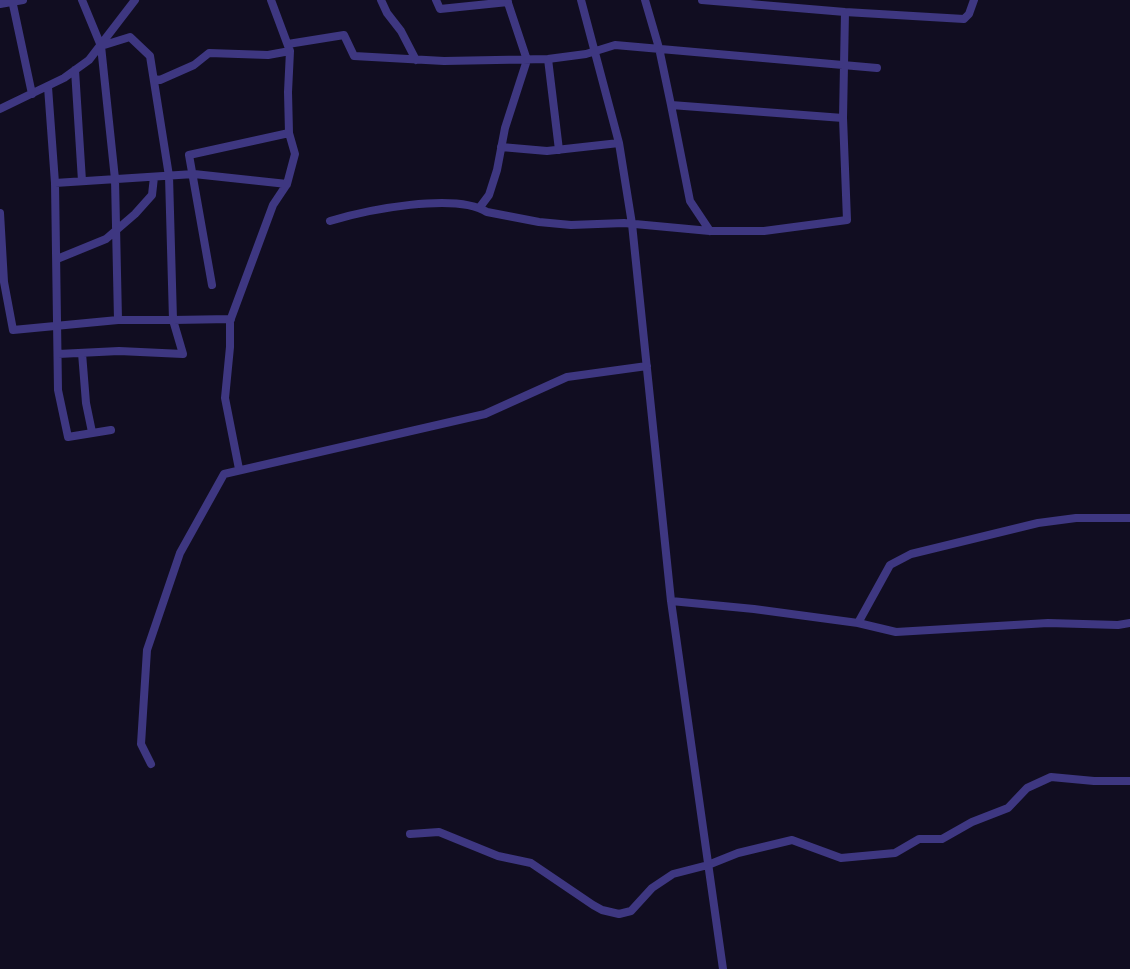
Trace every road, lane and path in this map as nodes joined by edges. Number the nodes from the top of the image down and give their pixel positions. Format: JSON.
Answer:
{"nodes":[{"id":1,"x":23,"y":0,"type":"edge"},
{"id":2,"x":82,"y":0,"type":"edge"},
{"id":3,"x":135,"y":0,"type":"edge"},
{"id":4,"x":271,"y":0,"type":"edge"},
{"id":5,"x":381,"y":0,"type":"edge"},
{"id":6,"x":436,"y":0,"type":"edge"},
{"id":7,"x":581,"y":0,"type":"edge"},
{"id":8,"x":645,"y":0,"type":"edge"},
{"id":9,"x":702,"y":0,"type":"edge"},
{"id":10,"x":974,"y":0,"type":"edge"},
{"id":11,"x":12,"y":1,"type":"edge"},
{"id":12,"x":507,"y":1,"type":"edge"},
{"id":13,"x":0,"y":4,"type":"edge"},
{"id":14,"x":845,"y":12,"type":"junction"},
{"id":15,"x":101,"y":46,"type":"junction"},
{"id":16,"x":289,"y":48,"type":"junction"},
{"id":17,"x":659,"y":48,"type":"junction"},
{"id":18,"x":594,"y":52,"type":"junction"},
{"id":19,"x":548,"y":59,"type":"junction"},
{"id":20,"x":416,"y":60,"type":"junction"},
{"id":21,"x":527,"y":60,"type":"junction"},
{"id":22,"x":843,"y":64,"type":"junction"},
{"id":23,"x":877,"y":68,"type":"dead end"},
{"id":24,"x":75,"y":70,"type":"junction"},
{"id":25,"x":154,"y":79,"type":"junction"},
{"id":26,"x":48,"y":87,"type":"junction"},
{"id":27,"x":32,"y":94,"type":"junction"},
{"id":28,"x":671,"y":105,"type":"junction"},
{"id":29,"x":0,"y":109,"type":"edge"},
{"id":30,"x":843,"y":118,"type":"junction"},
{"id":31,"x":290,"y":133,"type":"junction"},
{"id":32,"x":619,"y":143,"type":"junction"},
{"id":33,"x":501,"y":147,"type":"junction"},
{"id":34,"x":560,"y":150,"type":"junction"},
{"id":35,"x":194,"y":174,"type":"junction"},
{"id":36,"x":169,"y":176,"type":"junction"},
{"id":37,"x":154,"y":177,"type":"junction"},
{"id":38,"x":115,"y":179,"type":"junction"},
{"id":39,"x":82,"y":181,"type":"junction"},
{"id":40,"x":55,"y":183,"type":"junction"},
{"id":41,"x":287,"y":184,"type":"junction"},
{"id":42,"x":480,"y":207,"type":"junction"},
{"id":43,"x":0,"y":213,"type":"edge"},
{"id":44,"x":330,"y":220,"type":"dead end"},
{"id":45,"x":633,"y":224,"type":"junction"},
{"id":46,"x":116,"y":229,"type":"junction"},
{"id":47,"x":710,"y":231,"type":"junction"},
{"id":48,"x":57,"y":259,"type":"junction"},
{"id":49,"x":212,"y":285,"type":"dead end"},
{"id":50,"x":231,"y":319,"type":"junction"},
{"id":51,"x":118,"y":320,"type":"junction"},
{"id":52,"x":173,"y":320,"type":"junction"},
{"id":53,"x":57,"y":325,"type":"junction"},
{"id":54,"x":82,"y":353,"type":"junction"},
{"id":55,"x":58,"y":354,"type":"junction"},
{"id":56,"x":646,"y":366,"type":"junction"},
{"id":57,"x":111,"y":430,"type":"dead end"},
{"id":58,"x":92,"y":432,"type":"junction"},
{"id":59,"x":239,"y":470,"type":"junction"},
{"id":60,"x":1130,"y":518,"type":"edge"},
{"id":61,"x":671,"y":600,"type":"junction"},
{"id":62,"x":858,"y":623,"type":"junction"},
{"id":63,"x":1130,"y":623,"type":"edge"},
{"id":64,"x":151,"y":764,"type":"dead end"},
{"id":65,"x":1130,"y":781,"type":"edge"},
{"id":66,"x":410,"y":834,"type":"dead end"},
{"id":67,"x":708,"y":865,"type":"junction"},
{"id":68,"x":723,"y":969,"type":"edge"}],
"edges":[{"from":1,"to":11,"type":"street"},
{"from":2,"to":15,"type":"street"},
{"from":3,"to":15,"type":"street"},
{"from":4,"to":16,"type":"street"},
{"from":5,"to":20,"type":"street"},
{"from":6,"to":12,"type":"street"},
{"from":7,"to":18,"type":"street"},
{"from":8,"to":17,"type":"street"},
{"from":9,"to":14,"type":"street"},
{"from":10,"to":14,"type":"street"},
{"from":11,"to":13,"type":"street"},
{"from":11,"to":27,"type":"street"},
{"from":12,"to":21,"type":"street"},
{"from":14,"to":22,"type":"street"},
{"from":15,"to":24,"type":"street"},
{"from":15,"to":25,"type":"street"},
{"from":15,"to":38,"type":"street"},
{"from":16,"to":20,"type":"street"},
{"from":16,"to":25,"type":"street"},
{"from":16,"to":31,"type":"street"},
{"from":17,"to":18,"type":"street"},
{"from":17,"to":22,"type":"street"},
{"from":17,"to":28,"type":"street"},
{"from":18,"to":19,"type":"street"},
{"from":18,"to":32,"type":"street"},
{"from":19,"to":21,"type":"street"},
{"from":19,"to":34,"type":"street"},
{"from":20,"to":21,"type":"street"},
{"from":21,"to":33,"type":"street"},
{"from":22,"to":23,"type":"street"},
{"from":22,"to":30,"type":"street"},
{"from":24,"to":26,"type":"street"},
{"from":24,"to":39,"type":"street"},
{"from":25,"to":36,"type":"street"},
{"from":26,"to":27,"type":"street"},
{"from":26,"to":40,"type":"street"},
{"from":27,"to":29,"type":"street"},
{"from":28,"to":30,"type":"street"},
{"from":28,"to":47,"type":"street"},
{"from":30,"to":47,"type":"street"},
{"from":31,"to":35,"type":"street"},
{"from":31,"to":41,"type":"street"},
{"from":32,"to":34,"type":"street"},
{"from":32,"to":45,"type":"street"},
{"from":33,"to":34,"type":"street"},
{"from":33,"to":42,"type":"street"},
{"from":35,"to":36,"type":"street"},
{"from":35,"to":41,"type":"street"},
{"from":35,"to":49,"type":"street"},
{"from":36,"to":37,"type":"street"},
{"from":36,"to":52,"type":"street"},
{"from":37,"to":38,"type":"street"},
{"from":37,"to":46,"type":"street"},
{"from":38,"to":39,"type":"street"},
{"from":38,"to":46,"type":"street"},
{"from":39,"to":40,"type":"street"},
{"from":40,"to":48,"type":"street"},
{"from":41,"to":50,"type":"street"},
{"from":42,"to":44,"type":"street"},
{"from":42,"to":45,"type":"street"},
{"from":43,"to":53,"type":"street"},
{"from":45,"to":47,"type":"street"},
{"from":45,"to":56,"type":"street"},
{"from":46,"to":48,"type":"street"},
{"from":46,"to":51,"type":"street"},
{"from":48,"to":53,"type":"street"},
{"from":50,"to":52,"type":"street"},
{"from":50,"to":59,"type":"street"},
{"from":51,"to":52,"type":"street"},
{"from":51,"to":53,"type":"street"},
{"from":52,"to":54,"type":"street"},
{"from":53,"to":55,"type":"street"},
{"from":54,"to":55,"type":"street"},
{"from":54,"to":58,"type":"street"},
{"from":55,"to":58,"type":"street"},
{"from":56,"to":59,"type":"street"},
{"from":56,"to":61,"type":"street"},
{"from":57,"to":58,"type":"street"},
{"from":59,"to":64,"type":"street"},
{"from":60,"to":62,"type":"street"},
{"from":61,"to":62,"type":"street"},
{"from":61,"to":67,"type":"street"},
{"from":62,"to":63,"type":"street"},
{"from":65,"to":67,"type":"street"},
{"from":66,"to":67,"type":"street"},
{"from":67,"to":68,"type":"street"}]}
